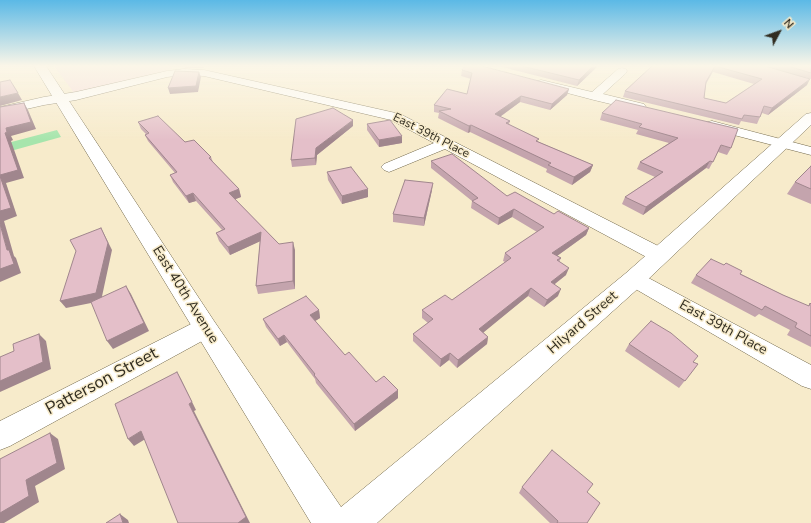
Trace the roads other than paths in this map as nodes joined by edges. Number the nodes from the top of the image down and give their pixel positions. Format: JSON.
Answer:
{"nodes":[{"id":1,"x":56,"y":90,"type":"edge"},
{"id":2,"x":97,"y":90,"type":"edge"},
{"id":3,"x":282,"y":90,"type":"edge"},
{"id":4,"x":571,"y":90,"type":"edge"},
{"id":5,"x":600,"y":90,"type":"edge"},
{"id":6,"x":594,"y":96,"type":"junction"},
{"id":7,"x":61,"y":98,"type":"junction"},
{"id":8,"x":0,"y":111,"type":"edge"},
{"id":9,"x":654,"y":111,"type":"edge"},
{"id":10,"x":811,"y":116,"type":"edge"},
{"id":11,"x":700,"y":122,"type":"edge"},
{"id":12,"x":783,"y":142,"type":"junction"},
{"id":13,"x":446,"y":143,"type":"junction"},
{"id":14,"x":811,"y":151,"type":"edge"},
{"id":15,"x":389,"y":167,"type":"dead end"},
{"id":16,"x":659,"y":255,"type":"junction"},
{"id":17,"x":634,"y":279,"type":"junction"},
{"id":18,"x":204,"y":328,"type":"junction"},
{"id":19,"x":811,"y":378,"type":"edge"},
{"id":20,"x":0,"y":436,"type":"edge"},
{"id":21,"x":331,"y":523,"type":"edge"},
{"id":22,"x":350,"y":523,"type":"edge"}],
"edges":[{"from":1,"to":7,"type":"street","name":"East 40th Avenue"},
{"from":2,"to":7,"type":"street","name":"East 39th Place"},
{"from":3,"to":13,"type":"street","name":"East 39th Place"},
{"from":4,"to":6,"type":"street"},
{"from":5,"to":6,"type":"street"},
{"from":6,"to":9,"type":"street"},
{"from":7,"to":8,"type":"street","name":"East 39th Place"},
{"from":7,"to":18,"type":"street","name":"East 40th Avenue"},
{"from":10,"to":12,"type":"street","name":"Hilyard Street"},
{"from":11,"to":12,"type":"street"},
{"from":12,"to":14,"type":"street"},
{"from":12,"to":16,"type":"street","name":"Hilyard Street"},
{"from":13,"to":15,"type":"street"},
{"from":13,"to":16,"type":"street","name":"East 39th Place"},
{"from":16,"to":17,"type":"street","name":"Hilyard Street"},
{"from":17,"to":19,"type":"street","name":"East 39th Place"},
{"from":17,"to":22,"type":"street","name":"Hilyard Street"},
{"from":18,"to":20,"type":"street","name":"Patterson Street"},
{"from":18,"to":21,"type":"street","name":"East 40th Avenue"}]}
